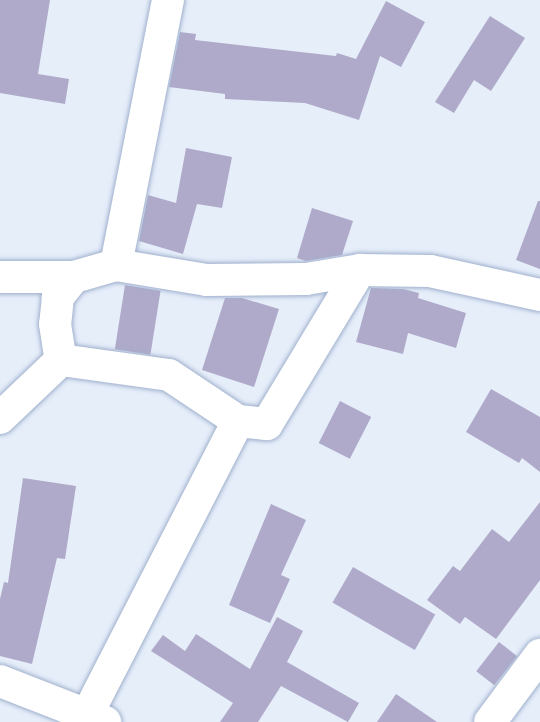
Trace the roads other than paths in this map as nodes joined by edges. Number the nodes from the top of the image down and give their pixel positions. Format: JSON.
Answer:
{"nodes":[{"id":1,"x":168,"y":0,"type":"edge"},
{"id":2,"x":116,"y":265,"type":"junction"},
{"id":3,"x":360,"y":270,"type":"junction"},
{"id":4,"x":74,"y":276,"type":"junction"},
{"id":5,"x":0,"y":277,"type":"edge"},
{"id":6,"x":540,"y":296,"type":"edge"},
{"id":7,"x":61,"y":360,"type":"junction"},
{"id":8,"x":0,"y":418,"type":"edge"},
{"id":9,"x":238,"y":421,"type":"junction"},
{"id":10,"x":540,"y":655,"type":"edge"},
{"id":11,"x":0,"y":681,"type":"edge"},
{"id":12,"x":97,"y":718,"type":"edge"},
{"id":13,"x":490,"y":722,"type":"edge"}],
"edges":[{"from":1,"to":2,"type":"street"},
{"from":2,"to":3,"type":"street"},
{"from":2,"to":4,"type":"street"},
{"from":3,"to":6,"type":"street"},
{"from":3,"to":9,"type":"street"},
{"from":4,"to":5,"type":"street"},
{"from":4,"to":7,"type":"street"},
{"from":7,"to":8,"type":"street"},
{"from":7,"to":9,"type":"street"},
{"from":9,"to":12,"type":"street"},
{"from":10,"to":13,"type":"street"},
{"from":11,"to":12,"type":"street"}]}
